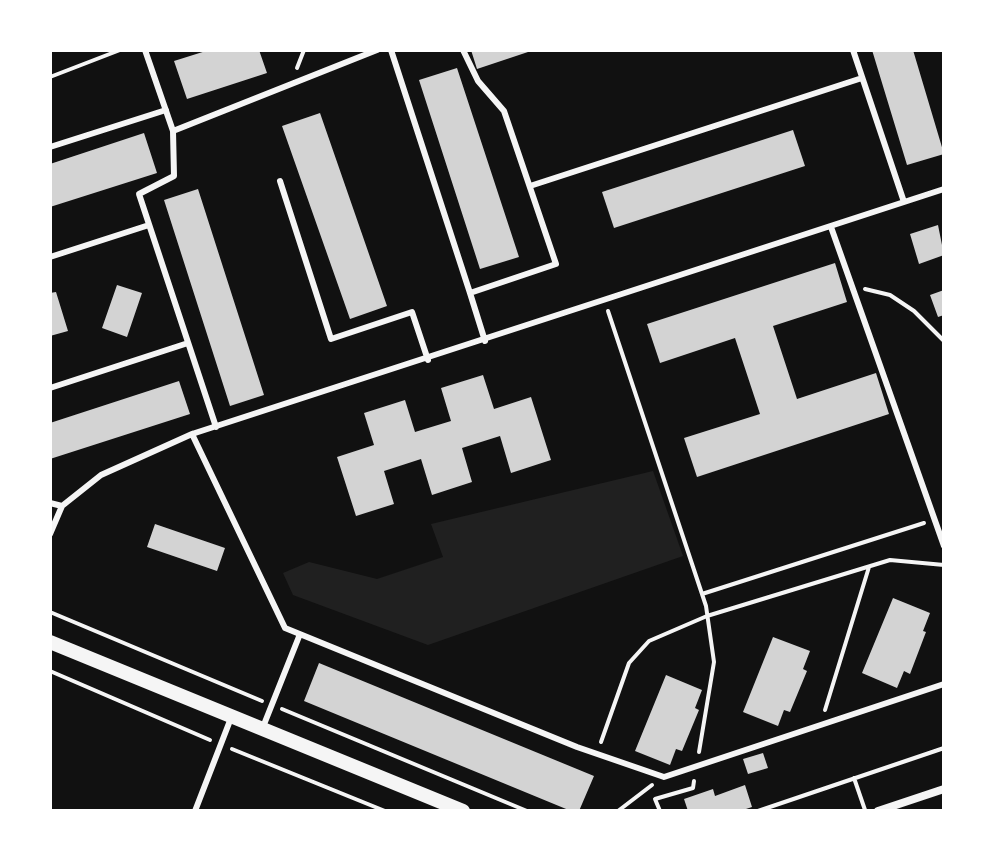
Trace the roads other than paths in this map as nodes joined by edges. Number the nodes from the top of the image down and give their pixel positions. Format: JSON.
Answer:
{"nodes":[{"id":1,"x":145,"y":50,"type":"edge"},
{"id":2,"x":377,"y":50,"type":"edge"},
{"id":3,"x":391,"y":50,"type":"edge"},
{"id":4,"x":463,"y":50,"type":"edge"},
{"id":5,"x":853,"y":50,"type":"edge"},
{"id":6,"x":862,"y":78,"type":"junction"},
{"id":7,"x":166,"y":110,"type":"junction"},
{"id":8,"x":173,"y":131,"type":"junction"},
{"id":9,"x":50,"y":147,"type":"edge"},
{"id":10,"x":280,"y":181,"type":"dead end"},
{"id":11,"x":530,"y":186,"type":"junction"},
{"id":12,"x":944,"y":189,"type":"edge"},
{"id":13,"x":904,"y":202,"type":"junction"},
{"id":14,"x":149,"y":225,"type":"junction"},
{"id":15,"x":831,"y":227,"type":"junction"},
{"id":16,"x":50,"y":257,"type":"edge"},
{"id":17,"x":470,"y":293,"type":"junction"},
{"id":18,"x":485,"y":341,"type":"junction"},
{"id":19,"x":188,"y":343,"type":"junction"},
{"id":20,"x":428,"y":360,"type":"junction"},
{"id":21,"x":50,"y":388,"type":"edge"},
{"id":22,"x":216,"y":427,"type":"junction"},
{"id":23,"x":192,"y":434,"type":"junction"},
{"id":24,"x":50,"y":503,"type":"edge"},
{"id":25,"x":62,"y":506,"type":"junction"},
{"id":26,"x":50,"y":534,"type":"edge"},
{"id":27,"x":944,"y":546,"type":"edge"},
{"id":28,"x":300,"y":634,"type":"junction"},
{"id":29,"x":50,"y":642,"type":"edge"},
{"id":30,"x":944,"y":684,"type":"edge"},
{"id":31,"x":231,"y":718,"type":"junction"},
{"id":32,"x":262,"y":730,"type":"junction"},
{"id":33,"x":944,"y":789,"type":"edge"},
{"id":34,"x":195,"y":811,"type":"edge"},
{"id":35,"x":463,"y":811,"type":"edge"},
{"id":36,"x":878,"y":811,"type":"edge"}],
"edges":[{"from":1,"to":7,"type":"lane"},
{"from":2,"to":8,"type":"lane"},
{"from":3,"to":17,"type":"lane"},
{"from":4,"to":11,"type":"lane"},
{"from":5,"to":6,"type":"lane"},
{"from":6,"to":11,"type":"lane"},
{"from":6,"to":13,"type":"lane"},
{"from":7,"to":8,"type":"lane"},
{"from":7,"to":9,"type":"lane"},
{"from":8,"to":14,"type":"lane"},
{"from":10,"to":20,"type":"lane"},
{"from":11,"to":17,"type":"lane"},
{"from":12,"to":13,"type":"lane"},
{"from":13,"to":15,"type":"lane"},
{"from":14,"to":16,"type":"lane"},
{"from":14,"to":19,"type":"lane"},
{"from":15,"to":18,"type":"lane"},
{"from":15,"to":27,"type":"lane"},
{"from":17,"to":18,"type":"lane"},
{"from":18,"to":20,"type":"lane"},
{"from":19,"to":21,"type":"lane"},
{"from":19,"to":22,"type":"lane"},
{"from":20,"to":22,"type":"lane"},
{"from":22,"to":23,"type":"lane"},
{"from":23,"to":25,"type":"lane"},
{"from":23,"to":28,"type":"lane"},
{"from":24,"to":25,"type":"lane"},
{"from":25,"to":26,"type":"lane"},
{"from":28,"to":30,"type":"lane"},
{"from":28,"to":32,"type":"lane"},
{"from":29,"to":31,"type":"street"},
{"from":31,"to":32,"type":"street"},
{"from":31,"to":34,"type":"lane"},
{"from":32,"to":35,"type":"street"},
{"from":33,"to":36,"type":"street"}]}
